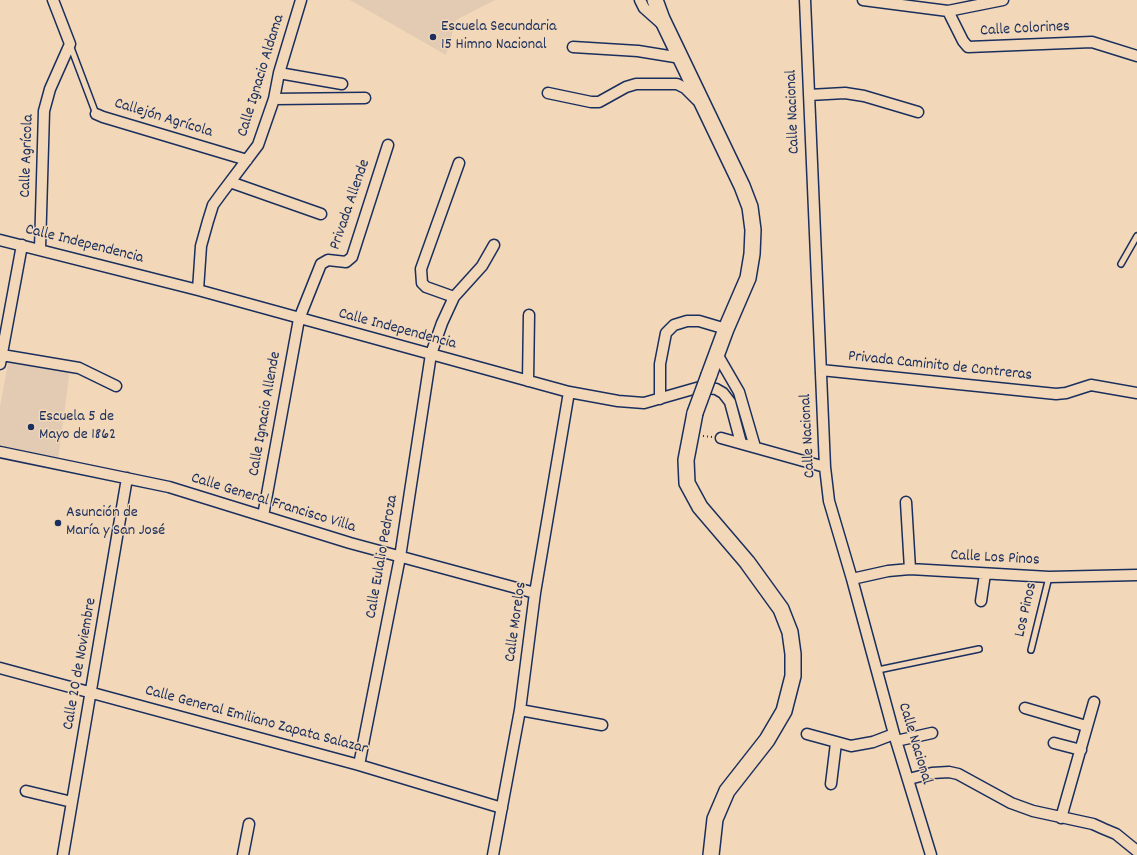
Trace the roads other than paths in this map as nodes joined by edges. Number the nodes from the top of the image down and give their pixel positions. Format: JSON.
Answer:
{"nodes":[{"id":1,"x":53,"y":0,"type":"edge"},
{"id":2,"x":301,"y":0,"type":"edge"},
{"id":3,"x":640,"y":0,"type":"edge"},
{"id":4,"x":655,"y":0,"type":"edge"},
{"id":5,"x":804,"y":0,"type":"edge"},
{"id":6,"x":863,"y":0,"type":"edge"},
{"id":7,"x":1003,"y":0,"type":"edge"},
{"id":8,"x":948,"y":11,"type":"junction"},
{"id":9,"x":668,"y":29,"type":"junction"},
{"id":10,"x":70,"y":44,"type":"junction"},
{"id":11,"x":573,"y":47,"type":"dead end"},
{"id":12,"x":1137,"y":56,"type":"edge"},
{"id":13,"x":681,"y":58,"type":"junction"},
{"id":14,"x":279,"y":73,"type":"junction"},
{"id":15,"x":342,"y":84,"type":"dead end"},
{"id":16,"x":548,"y":93,"type":"dead end"},
{"id":17,"x":809,"y":95,"type":"junction"},
{"id":18,"x":365,"y":98,"type":"dead end"},
{"id":19,"x":274,"y":99,"type":"junction"},
{"id":20,"x":918,"y":112,"type":"dead end"},
{"id":21,"x":96,"y":114,"type":"joint"},
{"id":22,"x":710,"y":116,"type":"junction"},
{"id":23,"x":388,"y":145,"type":"dead end"},
{"id":24,"x":247,"y":160,"type":"junction"},
{"id":25,"x":459,"y":163,"type":"dead end"},
{"id":26,"x":230,"y":182,"type":"junction"},
{"id":27,"x":321,"y":214,"type":"dead end"},
{"id":28,"x":1137,"y":236,"type":"edge"},
{"id":29,"x":0,"y":240,"type":"edge"},
{"id":30,"x":22,"y":245,"type":"junction"},
{"id":31,"x":494,"y":245,"type":"dead end"},
{"id":32,"x":40,"y":249,"type":"junction"},
{"id":33,"x":1121,"y":264,"type":"dead end"},
{"id":34,"x":198,"y":290,"type":"junction"},
{"id":35,"x":454,"y":297,"type":"junction"},
{"id":36,"x":529,"y":315,"type":"dead end"},
{"id":37,"x":299,"y":319,"type":"junction"},
{"id":38,"x":726,"y":328,"type":"junction"},
{"id":39,"x":431,"y":354,"type":"junction"},
{"id":40,"x":717,"y":354,"type":"junction"},
{"id":41,"x":1,"y":360,"type":"edge"},
{"id":42,"x":821,"y":370,"type":"junction"},
{"id":43,"x":528,"y":381,"type":"junction"},
{"id":44,"x":116,"y":386,"type":"dead end"},
{"id":45,"x":569,"y":392,"type":"junction"},
{"id":46,"x":1137,"y":393,"type":"edge"},
{"id":47,"x":660,"y":400,"type":"junction"},
{"id":48,"x":721,"y":438,"type":"dead end"},
{"id":49,"x":741,"y":443,"type":"junction"},
{"id":50,"x":755,"y":447,"type":"junction"},
{"id":51,"x":0,"y":452,"type":"edge"},
{"id":52,"x":825,"y":467,"type":"junction"},
{"id":53,"x":127,"y":478,"type":"junction"},
{"id":54,"x":906,"y":502,"type":"dead end"},
{"id":55,"x":263,"y":516,"type":"junction"},
{"id":56,"x":400,"y":557,"type":"junction"},
{"id":57,"x":910,"y":569,"type":"junction"},
{"id":58,"x":985,"y":574,"type":"junction"},
{"id":59,"x":1137,"y":575,"type":"edge"},
{"id":60,"x":1049,"y":577,"type":"junction"},
{"id":61,"x":852,"y":579,"type":"junction"},
{"id":62,"x":535,"y":593,"type":"junction"},
{"id":63,"x":981,"y":601,"type":"dead end"},
{"id":64,"x":979,"y":649,"type":"dead end"},
{"id":65,"x":1032,"y":650,"type":"dead end"},
{"id":66,"x":0,"y":668,"type":"edge"},
{"id":67,"x":878,"y":670,"type":"junction"},
{"id":68,"x":92,"y":691,"type":"junction"},
{"id":69,"x":1094,"y":702,"type":"dead end"},
{"id":70,"x":1025,"y":708,"type":"dead end"},
{"id":71,"x":520,"y":710,"type":"junction"},
{"id":72,"x":602,"y":725,"type":"dead end"},
{"id":73,"x":1086,"y":726,"type":"junction"},
{"id":74,"x":932,"y":733,"type":"dead end"},
{"id":75,"x":807,"y":734,"type":"dead end"},
{"id":76,"x":895,"y":737,"type":"junction"},
{"id":77,"x":1054,"y":742,"type":"dead end"},
{"id":78,"x":836,"y":743,"type":"junction"},
{"id":79,"x":1081,"y":750,"type":"junction"},
{"id":80,"x":359,"y":765,"type":"junction"},
{"id":81,"x":909,"y":778,"type":"junction"},
{"id":82,"x":831,"y":784,"type":"dead end"},
{"id":83,"x":26,"y":791,"type":"dead end"},
{"id":84,"x":72,"y":802,"type":"junction"},
{"id":85,"x":502,"y":808,"type":"junction"},
{"id":86,"x":1061,"y":818,"type":"junction"},
{"id":87,"x":249,"y":824,"type":"dead end"},
{"id":88,"x":1137,"y":851,"type":"edge"},
{"id":89,"x":63,"y":855,"type":"edge"},
{"id":90,"x":243,"y":855,"type":"edge"},
{"id":91,"x":493,"y":855,"type":"edge"},
{"id":92,"x":711,"y":855,"type":"edge"},
{"id":93,"x":932,"y":855,"type":"edge"}],
"edges":[{"from":1,"to":10,"type":"street"},
{"from":2,"to":14,"type":"street","name":"Calle Ignacio Aldama"},
{"from":3,"to":9,"type":"street"},
{"from":4,"to":9,"type":"main road"},
{"from":5,"to":17,"type":"street","name":"Calle Nacional"},
{"from":6,"to":8,"type":"street"},
{"from":7,"to":8,"type":"street"},
{"from":8,"to":12,"type":"street","name":"Calle Colorines"},
{"from":9,"to":13,"type":"main road"},
{"from":10,"to":21,"type":"lane","name":"Callejón Agrícola"},
{"from":10,"to":32,"type":"street","name":"Calle Agrícola"},
{"from":11,"to":13,"type":"street"},
{"from":13,"to":22,"type":"main road"},
{"from":14,"to":15,"type":"street"},
{"from":14,"to":19,"type":"street","name":"Calle Ignacio Aldama"},
{"from":16,"to":22,"type":"street"},
{"from":17,"to":20,"type":"street"},
{"from":17,"to":42,"type":"street","name":"Calle Nacional"},
{"from":18,"to":19,"type":"street"},
{"from":19,"to":24,"type":"street","name":"Calle Ignacio Aldama"},
{"from":21,"to":24,"type":"street","name":"Callejón Agrícola"},
{"from":22,"to":38,"type":"main road"},
{"from":23,"to":37,"type":"street","name":"Privada Allende"},
{"from":24,"to":26,"type":"street","name":"Calle Ignacio Aldama"},
{"from":25,"to":35,"type":"street"},
{"from":26,"to":27,"type":"street"},
{"from":26,"to":34,"type":"street","name":"Calle Ignacio Aldama"},
{"from":28,"to":33,"type":"lane"},
{"from":29,"to":30,"type":"street","name":"Calle Independencia"},
{"from":30,"to":32,"type":"street","name":"Calle Independencia"},
{"from":30,"to":41,"type":"street"},
{"from":31,"to":35,"type":"street","name":"Calle Eulalio Pedroza"},
{"from":32,"to":34,"type":"street","name":"Calle Independencia"},
{"from":34,"to":37,"type":"street","name":"Calle Independencia"},
{"from":35,"to":39,"type":"street","name":"Calle Eulalio Pedroza"},
{"from":36,"to":43,"type":"street"},
{"from":37,"to":39,"type":"street","name":"Calle Independencia"},
{"from":37,"to":55,"type":"street","name":"Calle Ignacio Allende"},
{"from":38,"to":40,"type":"main road"},
{"from":38,"to":47,"type":"street"},
{"from":39,"to":43,"type":"street","name":"Calle Independencia"},
{"from":39,"to":56,"type":"street","name":"Calle Eulalio Pedroza"},
{"from":40,"to":50,"type":"street"},
{"from":40,"to":92,"type":"main road","bridge":true},
{"from":41,"to":44,"type":"street"},
{"from":42,"to":46,"type":"street","name":"Privada Caminito de Contreras"},
{"from":42,"to":52,"type":"street","name":"Calle Nacional"},
{"from":43,"to":45,"type":"street","name":"Calle Independencia"},
{"from":45,"to":47,"type":"street","name":"Calle Independencia"},
{"from":45,"to":62,"type":"street","name":"Calle Morelos"},
{"from":47,"to":49,"type":"street","name":"Calle Independencia"},
{"from":48,"to":49,"type":"street"},
{"from":49,"to":50,"type":"street"},
{"from":50,"to":52,"type":"street"},
{"from":51,"to":53,"type":"street","name":"Calle General Francisco Villa"},
{"from":52,"to":61,"type":"street","name":"Calle Nacional"},
{"from":53,"to":55,"type":"street","name":"Calle General Francisco Villa"},
{"from":53,"to":68,"type":"street","name":"Calle 20 de Noviembre"},
{"from":54,"to":57,"type":"street"},
{"from":55,"to":56,"type":"street","name":"Calle General Francisco Villa"},
{"from":56,"to":62,"type":"street","name":"Calle General Francisco Villa"},
{"from":56,"to":80,"type":"street","name":"Calle Eulalio Pedroza"},
{"from":57,"to":58,"type":"street","name":"Calle Los Pinos"},
{"from":57,"to":61,"type":"street","name":"Calle Los Pinos"},
{"from":58,"to":60,"type":"street","name":"Calle Los Pinos"},
{"from":58,"to":63,"type":"street"},
{"from":59,"to":60,"type":"street","name":"Calle Los Pinos"},
{"from":60,"to":65,"type":"lane","name":"Los Pinos"},
{"from":61,"to":67,"type":"street","name":"Calle Nacional"},
{"from":62,"to":71,"type":"street","name":"Calle Morelos"},
{"from":64,"to":67,"type":"lane"},
{"from":66,"to":68,"type":"street","name":"Calle General Emiliano Zapata Salazar"},
{"from":67,"to":76,"type":"street","name":"Calle Nacional"},
{"from":68,"to":80,"type":"street","name":"Calle General Emiliano Zapata Salazar"},
{"from":68,"to":84,"type":"street","name":"Calle 20 de Noviembre"},
{"from":69,"to":73,"type":"street"},
{"from":70,"to":73,"type":"street"},
{"from":71,"to":72,"type":"street"},
{"from":71,"to":85,"type":"street","name":"Calle Morelos"},
{"from":73,"to":79,"type":"street"},
{"from":74,"to":76,"type":"street"},
{"from":75,"to":78,"type":"street"},
{"from":76,"to":78,"type":"street"},
{"from":76,"to":81,"type":"street","name":"Calle Nacional"},
{"from":77,"to":79,"type":"street"},
{"from":78,"to":82,"type":"street"},
{"from":79,"to":86,"type":"street"},
{"from":80,"to":85,"type":"street","name":"Calle General Emiliano Zapata Salazar"},
{"from":81,"to":86,"type":"street"},
{"from":81,"to":93,"type":"street","name":"Calle Nacional"},
{"from":83,"to":84,"type":"street"},
{"from":84,"to":89,"type":"street","name":"Calle 20 de Noviembre"},
{"from":85,"to":91,"type":"street","name":"Calle Morelos"},
{"from":86,"to":88,"type":"street"},
{"from":87,"to":90,"type":"street"}]}
